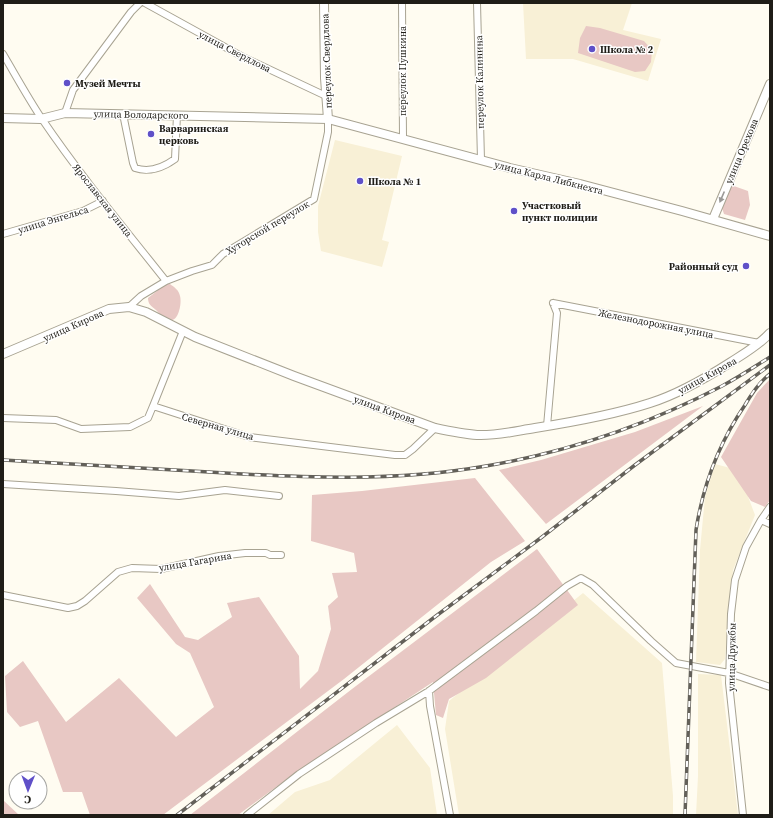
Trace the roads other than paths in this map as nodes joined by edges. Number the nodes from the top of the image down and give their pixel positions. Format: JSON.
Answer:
{"nodes":[{"id":1,"x":140,"y":3,"type":"edge"},
{"id":2,"x":145,"y":3,"type":"edge"},
{"id":3,"x":324,"y":3,"type":"edge"},
{"id":4,"x":402,"y":3,"type":"edge"},
{"id":5,"x":477,"y":3,"type":"edge"},
{"id":6,"x":3,"y":54,"type":"edge"},
{"id":7,"x":770,"y":84,"type":"edge"},
{"id":8,"x":326,"y":96,"type":"junction"},
{"id":9,"x":65,"y":113,"type":"junction"},
{"id":10,"x":123,"y":114,"type":"junction"},
{"id":11,"x":177,"y":115,"type":"junction"},
{"id":12,"x":3,"y":118,"type":"edge"},
{"id":13,"x":41,"y":119,"type":"junction"},
{"id":14,"x":328,"y":119,"type":"junction"},
{"id":15,"x":403,"y":138,"type":"junction"},
{"id":16,"x":481,"y":160,"type":"junction"},
{"id":17,"x":103,"y":201,"type":"junction"},
{"id":18,"x":713,"y":219,"type":"junction"},
{"id":19,"x":3,"y":234,"type":"edge"},
{"id":20,"x":770,"y":236,"type":"edge"},
{"id":21,"x":166,"y":281,"type":"junction"},
{"id":22,"x":129,"y":307,"type":"junction"},
{"id":23,"x":183,"y":332,"type":"junction"},
{"id":24,"x":770,"y":333,"type":"edge"},
{"id":25,"x":759,"y":343,"type":"junction"},
{"id":26,"x":3,"y":354,"type":"edge"},
{"id":27,"x":153,"y":406,"type":"junction"},
{"id":28,"x":3,"y":418,"type":"edge"},
{"id":29,"x":547,"y":426,"type":"junction"},
{"id":30,"x":436,"y":428,"type":"junction"},
{"id":31,"x":3,"y":484,"type":"edge"},
{"id":32,"x":279,"y":496,"type":"dead end"},
{"id":33,"x":770,"y":507,"type":"edge"},
{"id":34,"x":761,"y":520,"type":"junction"},
{"id":35,"x":770,"y":524,"type":"edge"},
{"id":36,"x":281,"y":555,"type":"dead end"},
{"id":37,"x":3,"y":596,"type":"edge"},
{"id":38,"x":729,"y":673,"type":"junction"},
{"id":39,"x":770,"y":687,"type":"edge"},
{"id":40,"x":429,"y":691,"type":"junction"},
{"id":41,"x":247,"y":815,"type":"edge"},
{"id":42,"x":450,"y":815,"type":"edge"},
{"id":43,"x":743,"y":815,"type":"edge"}],
"edges":[{"from":1,"to":9,"type":"street"},
{"from":2,"to":8,"type":"street","name":"улица Свердлова"},
{"from":3,"to":8,"type":"main road","name":"переулок Свердлова"},
{"from":4,"to":15,"type":"street","name":"переулок Пушкина"},
{"from":5,"to":16,"type":"street","name":"переулок Калинина"},
{"from":6,"to":13,"type":"street","name":"Ярославская улица"},
{"from":7,"to":18,"type":"main road","name":"улица Орехова","one_way":true},
{"from":8,"to":14,"type":"main road","name":"переулок Свердлова"},
{"from":9,"to":10,"type":"main road","name":"улица Володарского"},
{"from":9,"to":13,"type":"main road","name":"улица Володарского"},
{"from":10,"to":11,"type":"main road","name":"улица Володарского"},
{"from":10,"to":11,"type":"street"},
{"from":11,"to":14,"type":"main road","name":"улица Володарского"},
{"from":12,"to":13,"type":"main road","name":"улица Володарского"},
{"from":13,"to":17,"type":"street","name":"Ярославская улица"},
{"from":14,"to":15,"type":"main road","name":"улица Карла Либкнехта"},
{"from":14,"to":21,"type":"street","name":"Хуторской переулок"},
{"from":15,"to":16,"type":"main road","name":"улица Карла Либкнехта"},
{"from":16,"to":18,"type":"main road","name":"улица Карла Либкнехта"},
{"from":17,"to":19,"type":"street","name":"улица Энгельса"},
{"from":17,"to":21,"type":"street","name":"Ярославская улица"},
{"from":18,"to":20,"type":"main road","name":"улица Карла Либкнехта"},
{"from":21,"to":22,"type":"street","name":"Хуторской переулок"},
{"from":22,"to":23,"type":"main road","name":"улица Кирова"},
{"from":22,"to":26,"type":"main road","name":"улица Кирова"},
{"from":23,"to":27,"type":"street"},
{"from":23,"to":30,"type":"main road","name":"улица Кирова"},
{"from":24,"to":25,"type":"main road","name":"улица Кирова"},
{"from":25,"to":29,"type":"main road","name":"улица Кирова"},
{"from":25,"to":29,"type":"street","name":"Железнодорожная улица"},
{"from":27,"to":28,"type":"street"},
{"from":27,"to":30,"type":"street","name":"Северная улица"},
{"from":29,"to":30,"type":"main road","name":"улица Кирова"},
{"from":31,"to":32,"type":"street"},
{"from":33,"to":34,"type":"street","name":"улица Дружбы"},
{"from":34,"to":35,"type":"street"},
{"from":34,"to":38,"type":"street","name":"улица Дружбы"},
{"from":36,"to":37,"type":"street","name":"улица Гагарина"},
{"from":38,"to":39,"type":"street"},
{"from":38,"to":40,"type":"street"},
{"from":38,"to":43,"type":"street","name":"улица Дружбы"},
{"from":40,"to":41,"type":"street"},
{"from":40,"to":42,"type":"street"}]}
